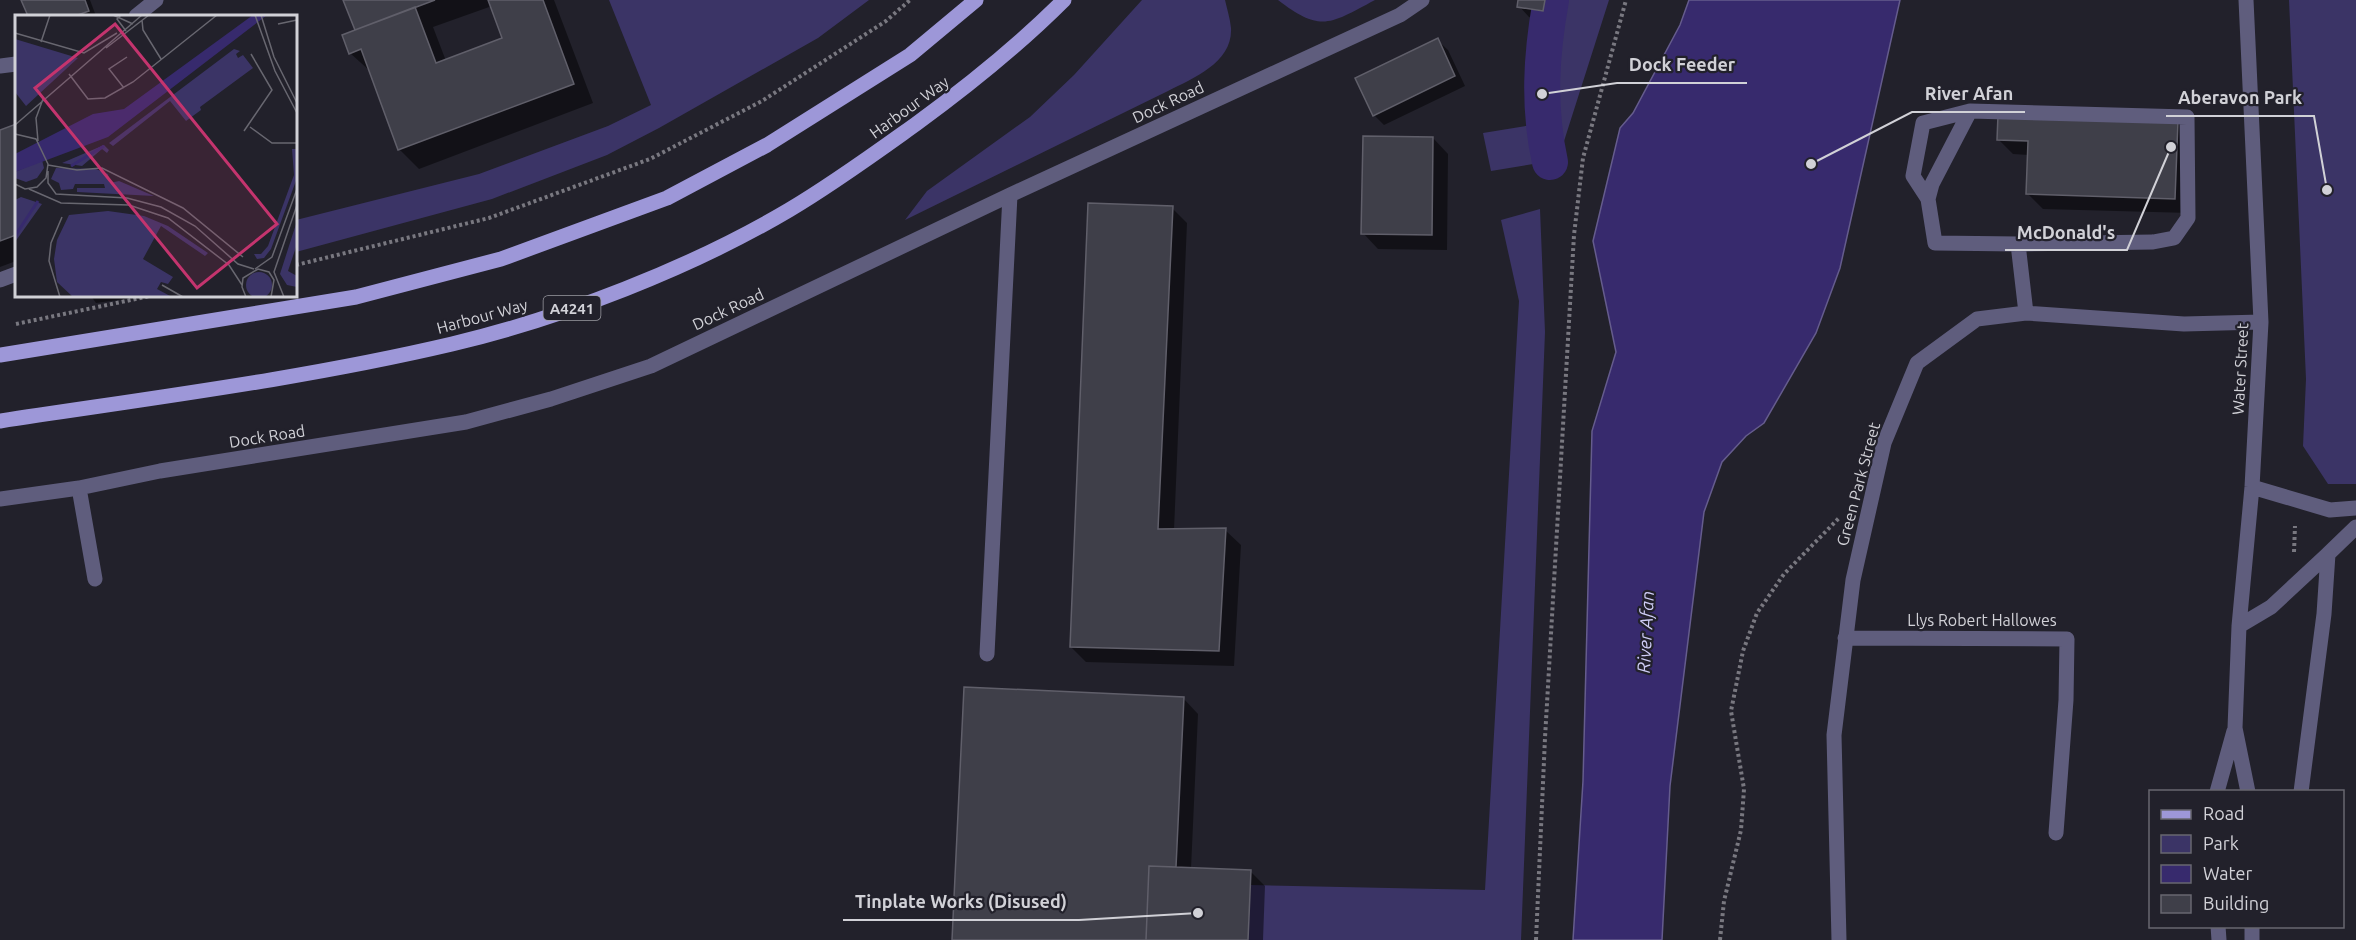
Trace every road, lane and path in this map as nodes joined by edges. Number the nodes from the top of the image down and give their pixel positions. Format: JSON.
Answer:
{"nodes":[{"id":1,"x":156,"y":0,"type":"edge"},
{"id":2,"x":910,"y":0,"type":"edge"},
{"id":3,"x":976,"y":0,"type":"edge"},
{"id":4,"x":1064,"y":0,"type":"edge"},
{"id":5,"x":1422,"y":0,"type":"edge"},
{"id":6,"x":1626,"y":0,"type":"edge"},
{"id":7,"x":2244,"y":3,"type":"edge"},
{"id":8,"x":137,"y":15,"type":"edge"},
{"id":9,"x":15,"y":64,"type":"edge"},
{"id":10,"x":0,"y":66,"type":"edge"},
{"id":11,"x":1970,"y":111,"type":"junction"},
{"id":12,"x":1010,"y":195,"type":"junction"},
{"id":13,"x":1928,"y":199,"type":"junction"},
{"id":14,"x":2018,"y":244,"type":"junction"},
{"id":15,"x":297,"y":265,"type":"edge"},
{"id":16,"x":15,"y":273,"type":"edge"},
{"id":17,"x":0,"y":280,"type":"edge"},
{"id":18,"x":145,"y":297,"type":"edge"},
{"id":19,"x":2026,"y":313,"type":"junction"},
{"id":20,"x":2261,"y":322,"type":"junction"},
{"id":21,"x":8,"y":325,"type":"dead end"},
{"id":22,"x":0,"y":355,"type":"edge"},
{"id":23,"x":0,"y":421,"type":"edge"},
{"id":24,"x":2252,"y":487,"type":"junction"},
{"id":25,"x":79,"y":488,"type":"junction"},
{"id":26,"x":0,"y":499,"type":"edge"},
{"id":27,"x":2295,"y":501,"type":"junction"},
{"id":28,"x":2356,"y":508,"type":"edge"},
{"id":29,"x":1841,"y":515,"type":"dead end"},
{"id":30,"x":2356,"y":527,"type":"edge"},
{"id":31,"x":2328,"y":555,"type":"junction"},
{"id":32,"x":95,"y":579,"type":"dead end"},
{"id":33,"x":2294,"y":587,"type":"junction"},
{"id":34,"x":2239,"y":626,"type":"junction"},
{"id":35,"x":1845,"y":638,"type":"junction"},
{"id":36,"x":987,"y":654,"type":"dead end"},
{"id":37,"x":2235,"y":728,"type":"junction"},
{"id":38,"x":2218,"y":790,"type":"edge"},
{"id":39,"x":2248,"y":790,"type":"edge"},
{"id":40,"x":2301,"y":790,"type":"edge"},
{"id":41,"x":2056,"y":833,"type":"dead end"},
{"id":42,"x":1536,"y":940,"type":"edge"},
{"id":43,"x":1720,"y":940,"type":"edge"},
{"id":44,"x":1839,"y":940,"type":"edge"}],
"edges":[{"from":1,"to":8,"type":"street"},
{"from":2,"to":15,"type":"path"},
{"from":3,"to":22,"type":"main road"},
{"from":4,"to":23,"type":"main road","name":"Harbour Way","number":"A4241"},
{"from":5,"to":12,"type":"street","name":"Dock Road"},
{"from":6,"to":42,"type":"path"},
{"from":7,"to":20,"type":"street","name":"Water Street"},
{"from":9,"to":10,"type":"street"},
{"from":11,"to":13,"type":"street"},
{"from":11,"to":13,"type":"street"},
{"from":11,"to":14,"type":"street"},
{"from":12,"to":25,"type":"street","name":"Dock Road"},
{"from":12,"to":36,"type":"street"},
{"from":13,"to":14,"type":"street"},
{"from":14,"to":19,"type":"street"},
{"from":16,"to":17,"type":"street"},
{"from":18,"to":21,"type":"path"},
{"from":19,"to":20,"type":"street","name":"Green Park Street"},
{"from":19,"to":35,"type":"street","name":"Green Park Street"},
{"from":20,"to":24,"type":"street","name":"Water Street"},
{"from":24,"to":27,"type":"street"},
{"from":24,"to":34,"type":"street","name":"Water Street"},
{"from":25,"to":26,"type":"street","name":"Dock Road"},
{"from":25,"to":32,"type":"street"},
{"from":27,"to":28,"type":"street"},
{"from":27,"to":33,"type":"path"},
{"from":29,"to":43,"type":"path"},
{"from":30,"to":31,"type":"street"},
{"from":31,"to":33,"type":"street"},
{"from":31,"to":40,"type":"street"},
{"from":33,"to":34,"type":"street"},
{"from":34,"to":37,"type":"street","name":"Water Street"},
{"from":35,"to":41,"type":"street","name":"Llys Robert Hallowes"},
{"from":35,"to":44,"type":"street","name":"Green Park Street"},
{"from":37,"to":38,"type":"street","name":"Water Street"},
{"from":37,"to":39,"type":"street","name":"Water Street"}]}
